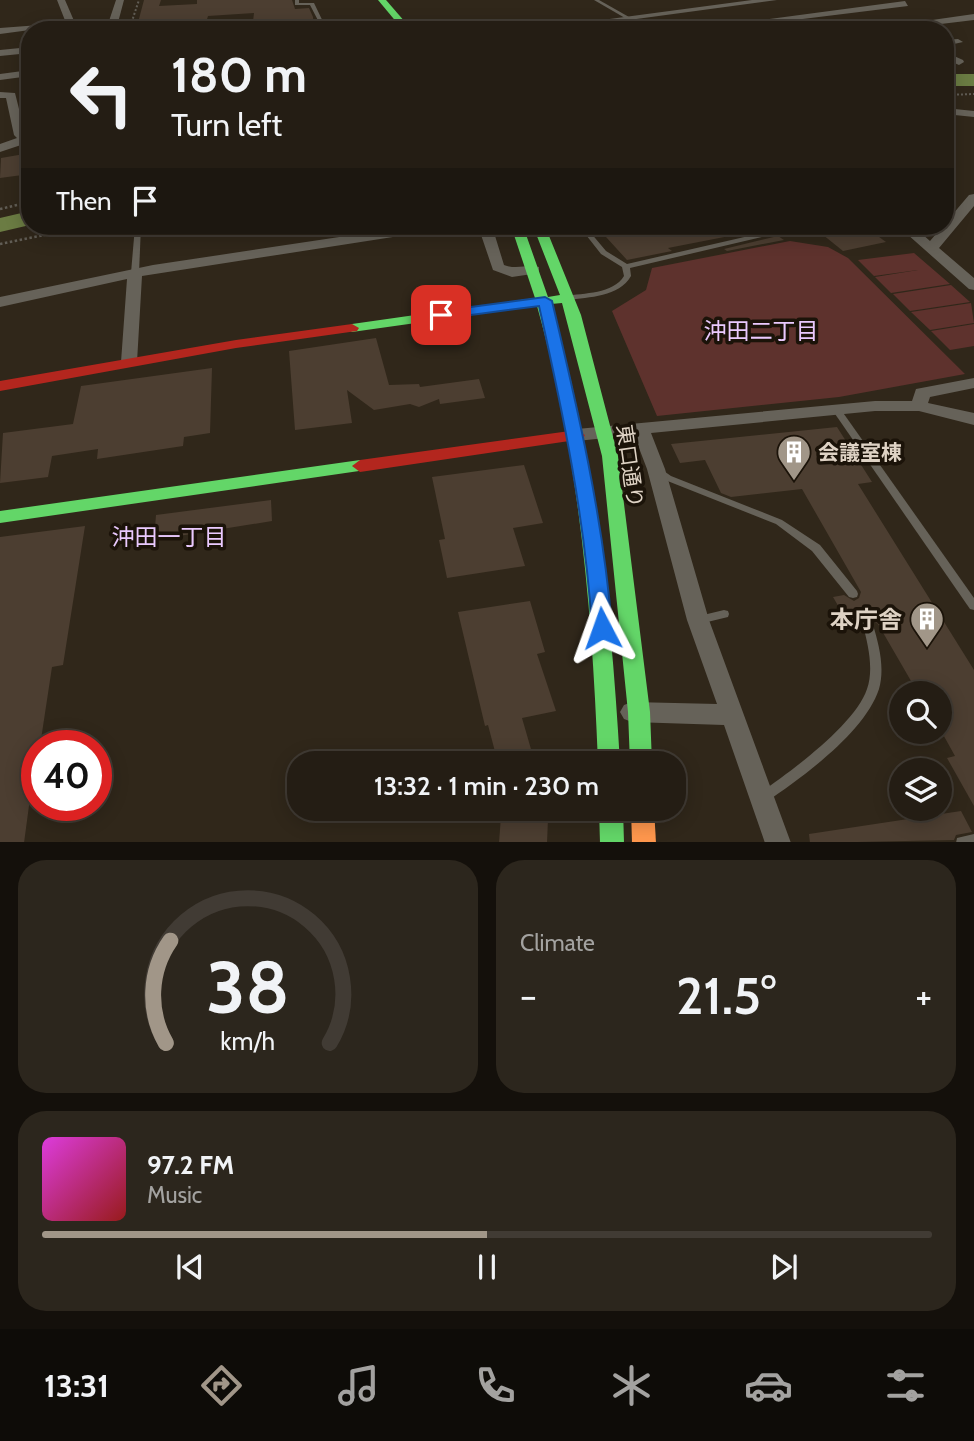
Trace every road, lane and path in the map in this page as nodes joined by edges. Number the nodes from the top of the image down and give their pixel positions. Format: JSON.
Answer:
{"nodes":[{"id":1,"x":61,"y":0,"type":"edge"},
{"id":2,"x":120,"y":0,"type":"edge"},
{"id":3,"x":139,"y":0,"type":"edge"},
{"id":4,"x":297,"y":0,"type":"edge"},
{"id":5,"x":306,"y":0,"type":"edge"},
{"id":6,"x":368,"y":0,"type":"edge"},
{"id":7,"x":382,"y":0,"type":"edge"},
{"id":8,"x":596,"y":0,"type":"edge"},
{"id":9,"x":773,"y":0,"type":"edge"},
{"id":10,"x":842,"y":0,"type":"edge"},
{"id":11,"x":725,"y":2,"type":"edge"},
{"id":12,"x":905,"y":4,"type":"dead end"},
{"id":13,"x":859,"y":9,"type":"junction"},
{"id":14,"x":627,"y":17,"type":"junction"},
{"id":15,"x":974,"y":17,"type":"edge"},
{"id":16,"x":70,"y":21,"type":"edge"},
{"id":17,"x":114,"y":21,"type":"edge"},
{"id":18,"x":132,"y":21,"type":"edge"},
{"id":19,"x":320,"y":21,"type":"edge"},
{"id":20,"x":386,"y":21,"type":"edge"},
{"id":21,"x":400,"y":21,"type":"edge"},
{"id":22,"x":597,"y":21,"type":"edge"},
{"id":23,"x":743,"y":21,"type":"edge"},
{"id":24,"x":781,"y":21,"type":"edge"},
{"id":25,"x":882,"y":21,"type":"edge"},
{"id":26,"x":945,"y":21,"type":"edge"},
{"id":27,"x":21,"y":30,"type":"edge"},
{"id":28,"x":0,"y":31,"type":"edge"},
{"id":29,"x":958,"y":41,"type":"dead end"},
{"id":30,"x":954,"y":42,"type":"edge"},
{"id":31,"x":21,"y":51,"type":"edge"},
{"id":32,"x":0,"y":53,"type":"edge"},
{"id":33,"x":954,"y":60,"type":"edge"},
{"id":34,"x":959,"y":62,"type":"dead end"},
{"id":35,"x":21,"y":74,"type":"edge"},
{"id":36,"x":0,"y":77,"type":"edge"},
{"id":37,"x":974,"y":94,"type":"edge"},
{"id":38,"x":0,"y":95,"type":"edge"},
{"id":39,"x":954,"y":95,"type":"edge"},
{"id":40,"x":954,"y":112,"type":"edge"},
{"id":41,"x":974,"y":114,"type":"edge"},
{"id":42,"x":21,"y":136,"type":"edge"},
{"id":43,"x":21,"y":141,"type":"edge"},
{"id":44,"x":0,"y":148,"type":"edge"},
{"id":45,"x":974,"y":198,"type":"edge"},
{"id":46,"x":21,"y":204,"type":"edge"},
{"id":47,"x":0,"y":209,"type":"edge"},
{"id":48,"x":954,"y":222,"type":"edge"},
{"id":49,"x":44,"y":235,"type":"edge"},
{"id":50,"x":137,"y":235,"type":"edge"},
{"id":51,"x":380,"y":235,"type":"edge"},
{"id":52,"x":488,"y":235,"type":"edge"},
{"id":53,"x":520,"y":235,"type":"edge"},
{"id":54,"x":543,"y":235,"type":"edge"},
{"id":55,"x":590,"y":235,"type":"edge"},
{"id":56,"x":762,"y":235,"type":"edge"},
{"id":57,"x":915,"y":235,"type":"edge"},
{"id":58,"x":943,"y":235,"type":"edge"},
{"id":59,"x":0,"y":244,"type":"edge"},
{"id":60,"x":931,"y":249,"type":"junction"},
{"id":61,"x":625,"y":267,"type":"junction"},
{"id":62,"x":534,"y":270,"type":"junction"},
{"id":63,"x":135,"y":273,"type":"junction"},
{"id":64,"x":974,"y":286,"type":"edge"},
{"id":65,"x":568,"y":298,"type":"junction"},
{"id":66,"x":545,"y":301,"type":"junction"},
{"id":67,"x":0,"y":302,"type":"edge"},
{"id":68,"x":129,"y":362,"type":"junction"},
{"id":69,"x":974,"y":383,"type":"edge"},
{"id":70,"x":0,"y":386,"type":"edge"},
{"id":71,"x":919,"y":406,"type":"junction"},
{"id":72,"x":836,"y":409,"type":"junction"},
{"id":73,"x":974,"y":419,"type":"edge"},
{"id":74,"x":641,"y":430,"type":"junction"},
{"id":75,"x":606,"y":432,"type":"junction"},
{"id":76,"x":577,"y":435,"type":"junction"},
{"id":77,"x":656,"y":469,"type":"junction"},
{"id":78,"x":0,"y":517,"type":"edge"},
{"id":79,"x":853,"y":594,"type":"dead end"},
{"id":80,"x":974,"y":606,"type":"edge"},
{"id":81,"x":724,"y":614,"type":"dead end"},
{"id":82,"x":698,"y":620,"type":"junction"},
{"id":83,"x":868,"y":625,"type":"dead end"},
{"id":84,"x":607,"y":710,"type":"junction"},
{"id":85,"x":639,"y":712,"type":"junction"},
{"id":86,"x":730,"y":715,"type":"junction"},
{"id":87,"x":609,"y":751,"type":"edge"},
{"id":88,"x":641,"y":751,"type":"edge"},
{"id":89,"x":760,"y":799,"type":"junction"},
{"id":90,"x":611,"y":821,"type":"edge"},
{"id":91,"x":643,"y":821,"type":"edge"},
{"id":92,"x":974,"y":840,"type":"edge"},
{"id":93,"x":612,"y":842,"type":"edge"},
{"id":94,"x":644,"y":842,"type":"edge"},
{"id":95,"x":778,"y":842,"type":"edge"},
{"id":96,"x":962,"y":842,"type":"edge"}],
"edges":[{"from":1,"to":16,"type":"street"},
{"from":2,"to":17,"type":"street"},
{"from":3,"to":18,"type":"path"},
{"from":4,"to":5,"type":"lane"},
{"from":4,"to":19,"type":"lane"},
{"from":6,"to":20,"type":"street"},
{"from":7,"to":21,"type":"street"},
{"from":8,"to":14,"type":"lane"},
{"from":9,"to":11,"type":"street"},
{"from":10,"to":13,"type":"street"},
{"from":11,"to":14,"type":"street"},
{"from":11,"to":23,"type":"street"},
{"from":12,"to":13,"type":"street"},
{"from":13,"to":24,"type":"street"},
{"from":13,"to":25,"type":"street"},
{"from":14,"to":22,"type":"street"},
{"from":15,"to":26,"type":"street"},
{"from":27,"to":28,"type":"street"},
{"from":29,"to":30,"type":"street"},
{"from":31,"to":32,"type":"street"},
{"from":33,"to":34,"type":"street"},
{"from":35,"to":36,"type":"street"},
{"from":37,"to":39,"type":"path"},
{"from":38,"to":42,"type":"street"},
{"from":40,"to":41,"type":"street"},
{"from":43,"to":44,"type":"street"},
{"from":45,"to":48,"type":"street"},
{"from":46,"to":47,"type":"path"},
{"from":49,"to":59,"type":"path"},
{"from":50,"to":63,"type":"lane"},
{"from":51,"to":63,"type":"street"},
{"from":52,"to":62,"type":"street"},
{"from":53,"to":62,"type":"street"},
{"from":54,"to":65,"type":"street","name":"東口通り"},
{"from":55,"to":61,"type":"lane"},
{"from":56,"to":61,"type":"lane"},
{"from":57,"to":60,"type":"street"},
{"from":58,"to":60,"type":"street"},
{"from":60,"to":64,"type":"street"},
{"from":61,"to":65,"type":"lane"},
{"from":62,"to":66,"type":"street"},
{"from":63,"to":67,"type":"street"},
{"from":63,"to":68,"type":"street"},
{"from":65,"to":66,"type":"street"},
{"from":65,"to":75,"type":"street","name":"東口通り"},
{"from":66,"to":68,"type":"street"},
{"from":66,"to":76,"type":"street"},
{"from":68,"to":70,"type":"street"},
{"from":69,"to":71,"type":"street"},
{"from":71,"to":72,"type":"street"},
{"from":71,"to":73,"type":"street"},
{"from":72,"to":74,"type":"street"},
{"from":72,"to":80,"type":"lane"},
{"from":74,"to":75,"type":"street"},
{"from":74,"to":77,"type":"street"},
{"from":75,"to":76,"type":"street"},
{"from":75,"to":85,"type":"street","name":"東口通り"},
{"from":76,"to":78,"type":"street"},
{"from":76,"to":84,"type":"street"},
{"from":77,"to":79,"type":"lane"},
{"from":77,"to":82,"type":"street"},
{"from":81,"to":82,"type":"lane"},
{"from":82,"to":86,"type":"street"},
{"from":83,"to":89,"type":"lane"},
{"from":84,"to":85,"type":"street"},
{"from":84,"to":87,"type":"street"},
{"from":85,"to":86,"type":"street"},
{"from":85,"to":88,"type":"street","name":"東口通り"},
{"from":86,"to":89,"type":"street"},
{"from":89,"to":95,"type":"street"},
{"from":90,"to":93,"type":"street"},
{"from":91,"to":94,"type":"street"},
{"from":92,"to":96,"type":"lane"}]}
